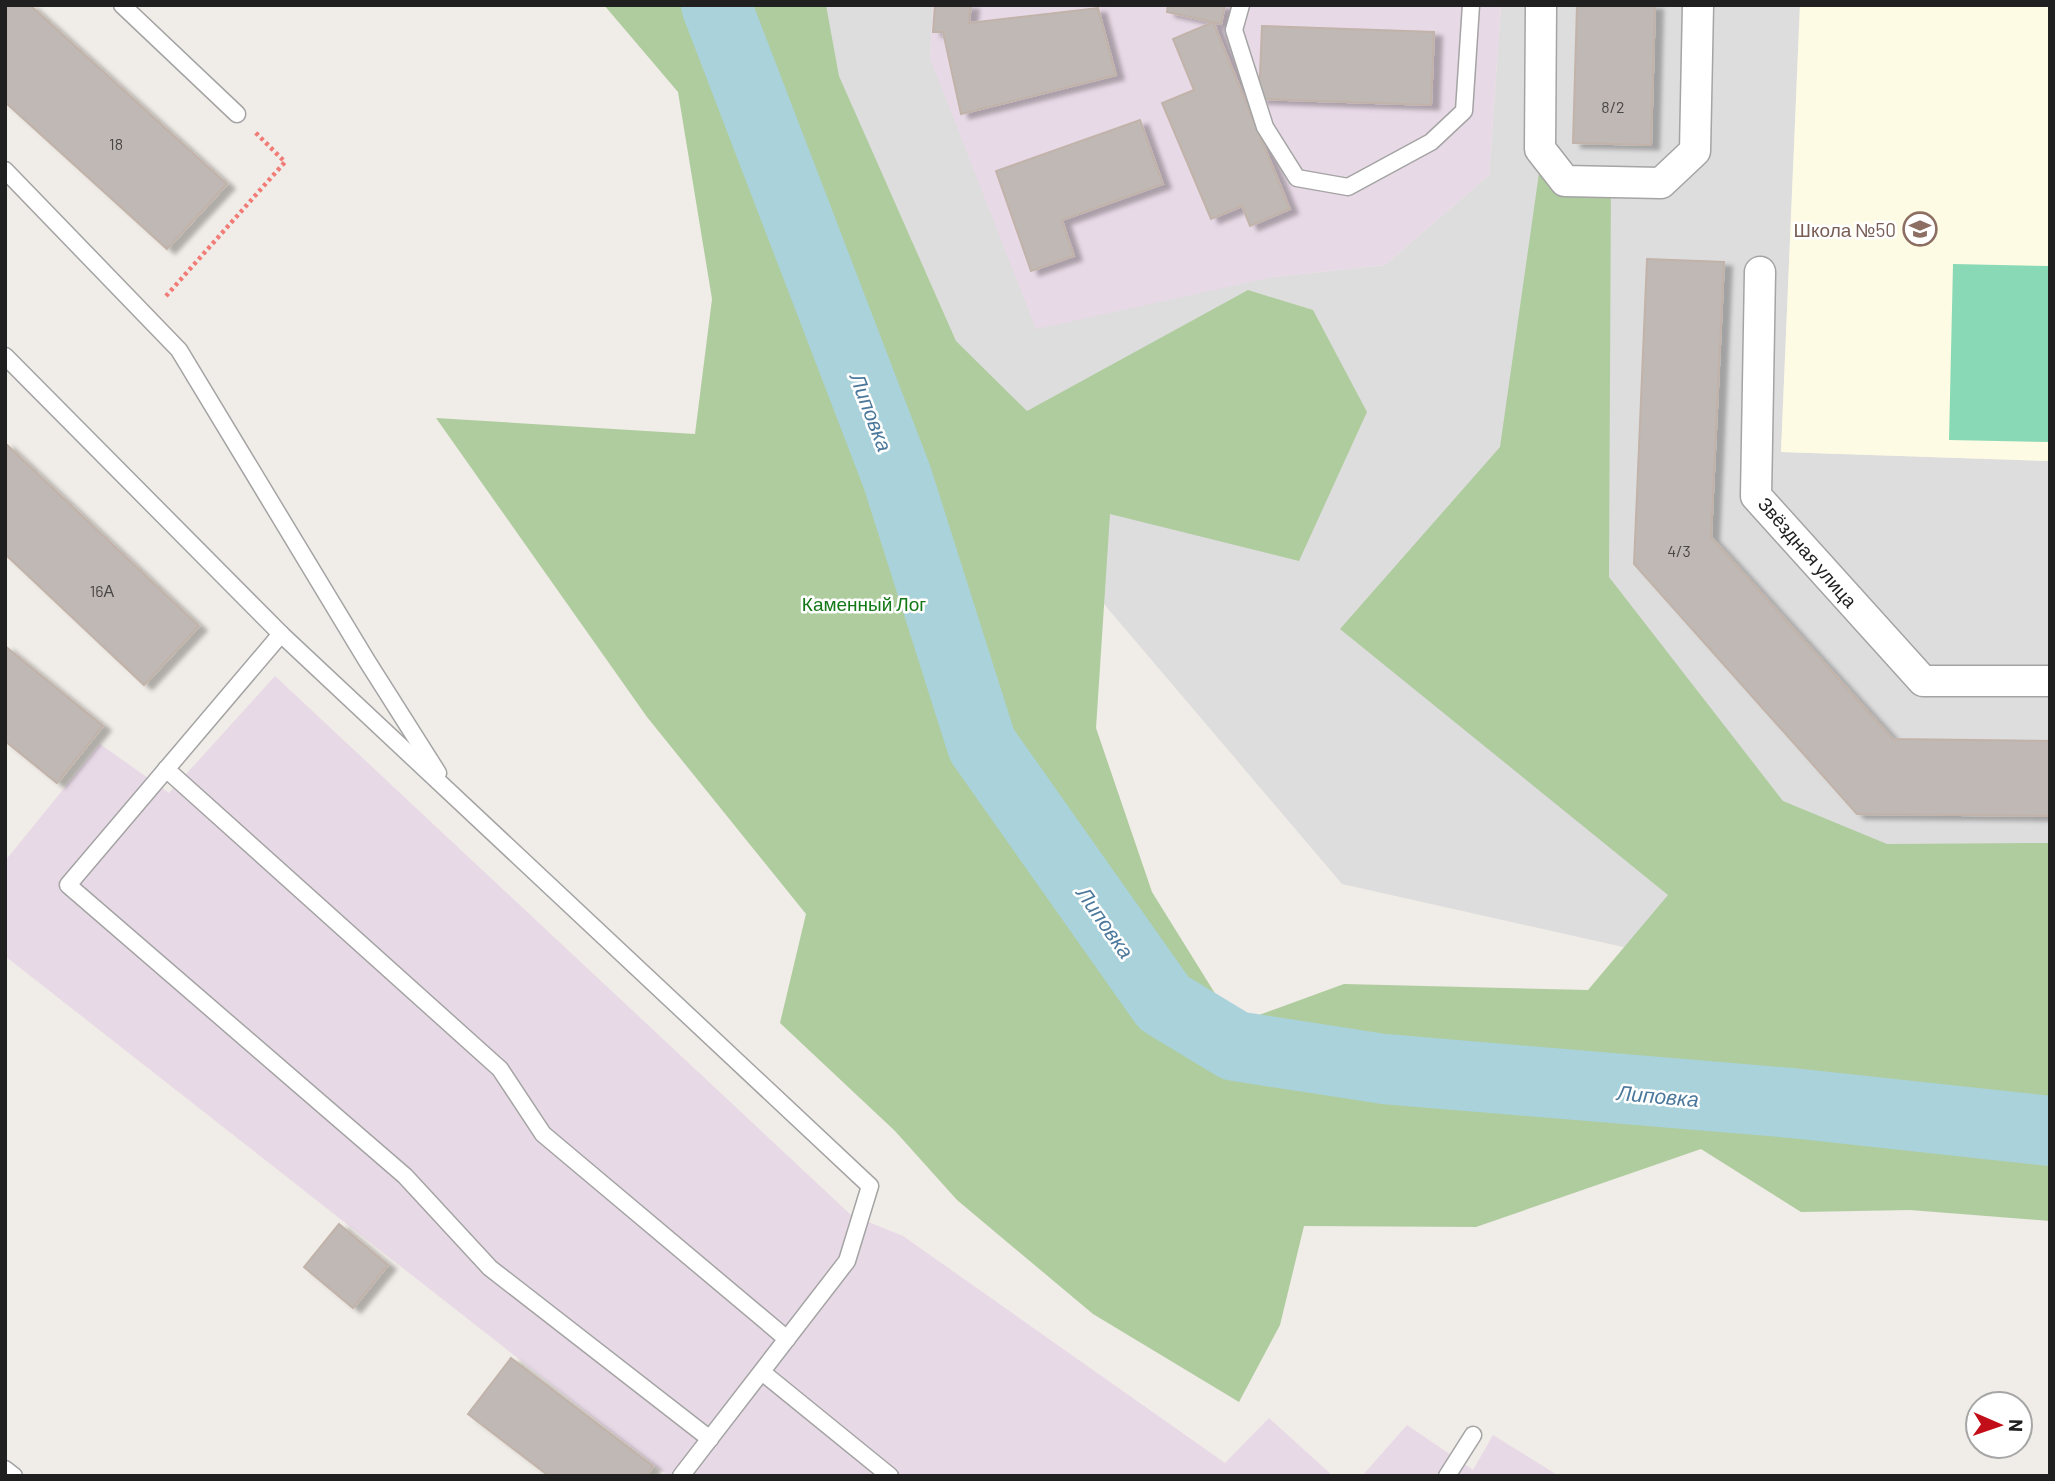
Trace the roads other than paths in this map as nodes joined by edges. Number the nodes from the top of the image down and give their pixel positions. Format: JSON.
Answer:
{"nodes":[{"id":1,"x":122,"y":5,"type":"edge"},
{"id":2,"x":1241,"y":5,"type":"edge"},
{"id":3,"x":1471,"y":5,"type":"edge"},
{"id":4,"x":1541,"y":5,"type":"edge"},
{"id":5,"x":1698,"y":5,"type":"edge"},
{"id":6,"x":237,"y":114,"type":"road end"},
{"id":7,"x":5,"y":170,"type":"edge"},
{"id":8,"x":1760,"y":272,"type":"dead end"},
{"id":9,"x":5,"y":356,"type":"edge"},
{"id":10,"x":281,"y":634,"type":"junction"},
{"id":11,"x":2050,"y":681,"type":"edge"},
{"id":12,"x":166,"y":769,"type":"junction"},
{"id":13,"x":451,"y":794,"type":"junction"},
{"id":14,"x":787,"y":1339,"type":"junction"},
{"id":15,"x":762,"y":1373,"type":"junction"},
{"id":16,"x":1474,"y":1435,"type":"dead end"},
{"id":17,"x":710,"y":1439,"type":"junction"},
{"id":18,"x":5,"y":1469,"type":"edge"},
{"id":19,"x":14,"y":1476,"type":"edge"},
{"id":20,"x":681,"y":1476,"type":"edge"},
{"id":21,"x":890,"y":1476,"type":"edge"},
{"id":22,"x":1447,"y":1476,"type":"edge"}],
"edges":[{"from":1,"to":6,"type":"lane"},
{"from":2,"to":3,"type":"lane"},
{"from":4,"to":5,"type":"street"},
{"from":7,"to":13,"type":"lane"},
{"from":8,"to":11,"type":"street","name":"Звёздная улица"},
{"from":9,"to":10,"type":"lane"},
{"from":10,"to":12,"type":"lane"},
{"from":10,"to":13,"type":"lane"},
{"from":12,"to":14,"type":"lane"},
{"from":12,"to":17,"type":"lane"},
{"from":13,"to":14,"type":"lane"},
{"from":14,"to":15,"type":"lane"},
{"from":15,"to":17,"type":"lane"},
{"from":15,"to":21,"type":"lane"},
{"from":16,"to":22,"type":"lane"},
{"from":17,"to":20,"type":"lane"},
{"from":18,"to":19,"type":"lane"}]}
